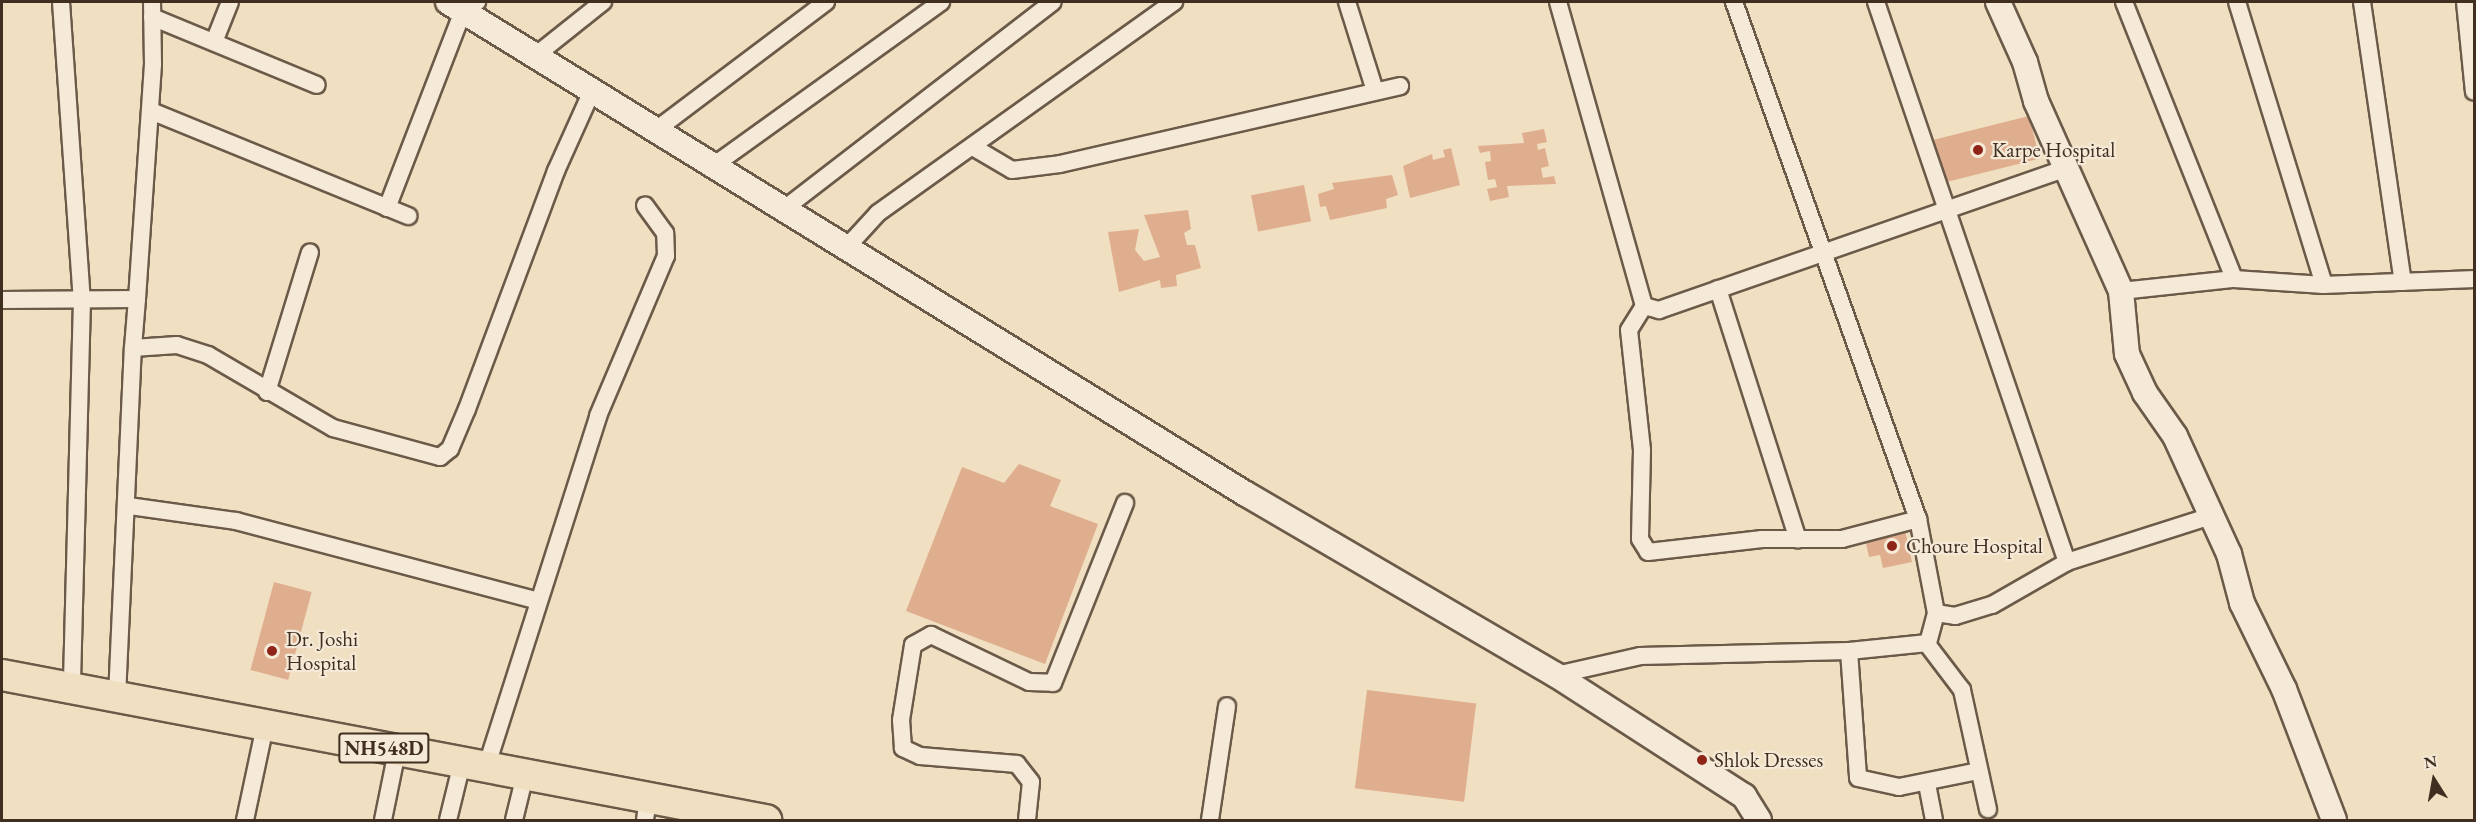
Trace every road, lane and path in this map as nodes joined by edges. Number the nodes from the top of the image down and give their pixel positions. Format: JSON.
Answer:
{"nodes":[{"id":1,"x":61,"y":2,"type":"edge"},
{"id":2,"x":230,"y":2,"type":"edge"},
{"id":3,"x":603,"y":2,"type":"edge"},
{"id":4,"x":826,"y":2,"type":"edge"},
{"id":5,"x":941,"y":2,"type":"edge"},
{"id":6,"x":1053,"y":2,"type":"edge"},
{"id":7,"x":1174,"y":2,"type":"edge"},
{"id":8,"x":1347,"y":2,"type":"edge"},
{"id":9,"x":1558,"y":2,"type":"edge"},
{"id":10,"x":1734,"y":2,"type":"edge"},
{"id":11,"x":1876,"y":2,"type":"edge"},
{"id":12,"x":1998,"y":2,"type":"edge"},
{"id":13,"x":2124,"y":2,"type":"edge"},
{"id":14,"x":2237,"y":2,"type":"edge"},
{"id":15,"x":2362,"y":2,"type":"edge"},
{"id":16,"x":2464,"y":2,"type":"edge"},
{"id":17,"x":463,"y":5,"type":"edge"},
{"id":18,"x":152,"y":9,"type":"edge"},
{"id":19,"x":214,"y":42,"type":"junction"},
{"id":20,"x":535,"y":56,"type":"junction"},
{"id":21,"x":317,"y":85,"type":"dead end"},
{"id":22,"x":1400,"y":86,"type":"dead end"},
{"id":23,"x":592,"y":91,"type":"junction"},
{"id":24,"x":1375,"y":91,"type":"junction"},
{"id":25,"x":2475,"y":92,"type":"edge"},
{"id":26,"x":151,"y":111,"type":"junction"},
{"id":27,"x":656,"y":130,"type":"junction"},
{"id":28,"x":973,"y":147,"type":"junction"},
{"id":29,"x":713,"y":166,"type":"junction"},
{"id":30,"x":2066,"y":168,"type":"junction"},
{"id":31,"x":645,"y":205,"type":"dead end"},
{"id":32,"x":387,"y":207,"type":"junction"},
{"id":33,"x":784,"y":209,"type":"junction"},
{"id":34,"x":1947,"y":210,"type":"junction"},
{"id":35,"x":408,"y":216,"type":"dead end"},
{"id":36,"x":846,"y":248,"type":"junction"},
{"id":37,"x":310,"y":252,"type":"dead end"},
{"id":38,"x":1822,"y":255,"type":"junction"},
{"id":39,"x":2234,"y":279,"type":"junction"},
{"id":40,"x":2475,"y":279,"type":"edge"},
{"id":41,"x":2403,"y":282,"type":"junction"},
{"id":42,"x":2324,"y":285,"type":"junction"},
{"id":43,"x":1718,"y":289,"type":"junction"},
{"id":44,"x":2121,"y":291,"type":"junction"},
{"id":45,"x":137,"y":299,"type":"junction"},
{"id":46,"x":2,"y":300,"type":"edge"},
{"id":47,"x":82,"y":300,"type":"junction"},
{"id":48,"x":1644,"y":306,"type":"junction"},
{"id":49,"x":133,"y":348,"type":"junction"},
{"id":50,"x":267,"y":392,"type":"junction"},
{"id":51,"x":1125,"y":503,"type":"dead end"},
{"id":52,"x":129,"y":506,"type":"junction"},
{"id":53,"x":2211,"y":516,"type":"junction"},
{"id":54,"x":1918,"y":519,"type":"junction"},
{"id":55,"x":1798,"y":540,"type":"junction"},
{"id":56,"x":2067,"y":562,"type":"junction"},
{"id":57,"x":539,"y":601,"type":"junction"},
{"id":58,"x":1936,"y":614,"type":"junction"},
{"id":59,"x":1927,"y":644,"type":"junction"},
{"id":60,"x":1849,"y":651,"type":"junction"},
{"id":61,"x":2,"y":675,"type":"edge"},
{"id":62,"x":1556,"y":675,"type":"junction"},
{"id":63,"x":72,"y":689,"type":"junction"},
{"id":64,"x":117,"y":697,"type":"junction"},
{"id":65,"x":1227,"y":706,"type":"dead end"},
{"id":66,"x":265,"y":726,"type":"junction"},
{"id":67,"x":397,"y":751,"type":"junction"},
{"id":68,"x":474,"y":766,"type":"junction"},
{"id":69,"x":1978,"y":771,"type":"junction"},
{"id":70,"x":525,"y":775,"type":"junction"},
{"id":71,"x":1927,"y":784,"type":"junction"},
{"id":72,"x":1988,"y":809,"type":"dead end"},
{"id":73,"x":647,"y":810,"type":"edge"},
{"id":74,"x":245,"y":820,"type":"edge"},
{"id":75,"x":383,"y":820,"type":"edge"},
{"id":76,"x":448,"y":820,"type":"edge"},
{"id":77,"x":514,"y":820,"type":"edge"},
{"id":78,"x":766,"y":820,"type":"edge"},
{"id":79,"x":1027,"y":820,"type":"edge"},
{"id":80,"x":1210,"y":820,"type":"edge"},
{"id":81,"x":1759,"y":820,"type":"edge"},
{"id":82,"x":1934,"y":820,"type":"edge"},
{"id":83,"x":2334,"y":820,"type":"edge"}],
"edges":[{"from":1,"to":47,"type":"street"},
{"from":2,"to":19,"type":"street"},
{"from":3,"to":20,"type":"street"},
{"from":4,"to":27,"type":"street"},
{"from":5,"to":29,"type":"street"},
{"from":6,"to":33,"type":"street"},
{"from":7,"to":28,"type":"street"},
{"from":8,"to":24,"type":"street"},
{"from":9,"to":48,"type":"street"},
{"from":10,"to":38,"type":"street"},
{"from":11,"to":34,"type":"street"},
{"from":12,"to":30,"type":"street"},
{"from":13,"to":39,"type":"street"},
{"from":14,"to":42,"type":"street"},
{"from":15,"to":41,"type":"street"},
{"from":16,"to":25,"type":"street"},
{"from":17,"to":20,"type":"street"},
{"from":17,"to":32,"type":"street"},
{"from":18,"to":19,"type":"street"},
{"from":18,"to":26,"type":"street"},
{"from":19,"to":21,"type":"street"},
{"from":20,"to":23,"type":"street"},
{"from":22,"to":24,"type":"street"},
{"from":23,"to":27,"type":"street"},
{"from":23,"to":50,"type":"street"},
{"from":24,"to":28,"type":"street"},
{"from":26,"to":32,"type":"street"},
{"from":26,"to":45,"type":"street"},
{"from":27,"to":29,"type":"street"},
{"from":28,"to":36,"type":"street"},
{"from":29,"to":33,"type":"street"},
{"from":30,"to":34,"type":"street"},
{"from":30,"to":44,"type":"street"},
{"from":31,"to":57,"type":"street"},
{"from":32,"to":35,"type":"street"},
{"from":33,"to":36,"type":"street"},
{"from":34,"to":38,"type":"street"},
{"from":34,"to":56,"type":"street"},
{"from":36,"to":62,"type":"street"},
{"from":37,"to":50,"type":"street"},
{"from":38,"to":43,"type":"street"},
{"from":38,"to":54,"type":"street"},
{"from":39,"to":42,"type":"street"},
{"from":39,"to":44,"type":"street"},
{"from":40,"to":41,"type":"street"},
{"from":41,"to":42,"type":"street"},
{"from":43,"to":48,"type":"street"},
{"from":43,"to":55,"type":"street"},
{"from":44,"to":53,"type":"street"},
{"from":45,"to":47,"type":"street"},
{"from":45,"to":49,"type":"street"},
{"from":46,"to":47,"type":"street"},
{"from":47,"to":63,"type":"street"},
{"from":48,"to":55,"type":"street"},
{"from":49,"to":50,"type":"street"},
{"from":49,"to":52,"type":"street"},
{"from":51,"to":79,"type":"street"},
{"from":52,"to":57,"type":"street"},
{"from":52,"to":64,"type":"street"},
{"from":53,"to":56,"type":"street"},
{"from":53,"to":83,"type":"street"},
{"from":54,"to":55,"type":"street"},
{"from":54,"to":58,"type":"street"},
{"from":56,"to":58,"type":"street"},
{"from":57,"to":68,"type":"street"},
{"from":58,"to":59,"type":"street"},
{"from":59,"to":60,"type":"street"},
{"from":59,"to":69,"type":"street"},
{"from":60,"to":62,"type":"street"},
{"from":60,"to":71,"type":"street"},
{"from":61,"to":63,"type":"highway","number":"NH548D"},
{"from":62,"to":81,"type":"street"},
{"from":63,"to":64,"type":"highway","number":"NH548D"},
{"from":64,"to":66,"type":"highway","number":"NH548D"},
{"from":65,"to":80,"type":"street"},
{"from":66,"to":67,"type":"highway","number":"NH548D"},
{"from":66,"to":74,"type":"street"},
{"from":67,"to":68,"type":"highway","number":"NH548D"},
{"from":67,"to":75,"type":"street"},
{"from":68,"to":70,"type":"highway","number":"NH548D"},
{"from":68,"to":76,"type":"street"},
{"from":69,"to":71,"type":"street"},
{"from":69,"to":72,"type":"street"},
{"from":70,"to":73,"type":"highway","number":"NH548D"},
{"from":70,"to":77,"type":"street"},
{"from":71,"to":82,"type":"street"},
{"from":73,"to":78,"type":"highway","number":"NH548D"}]}
